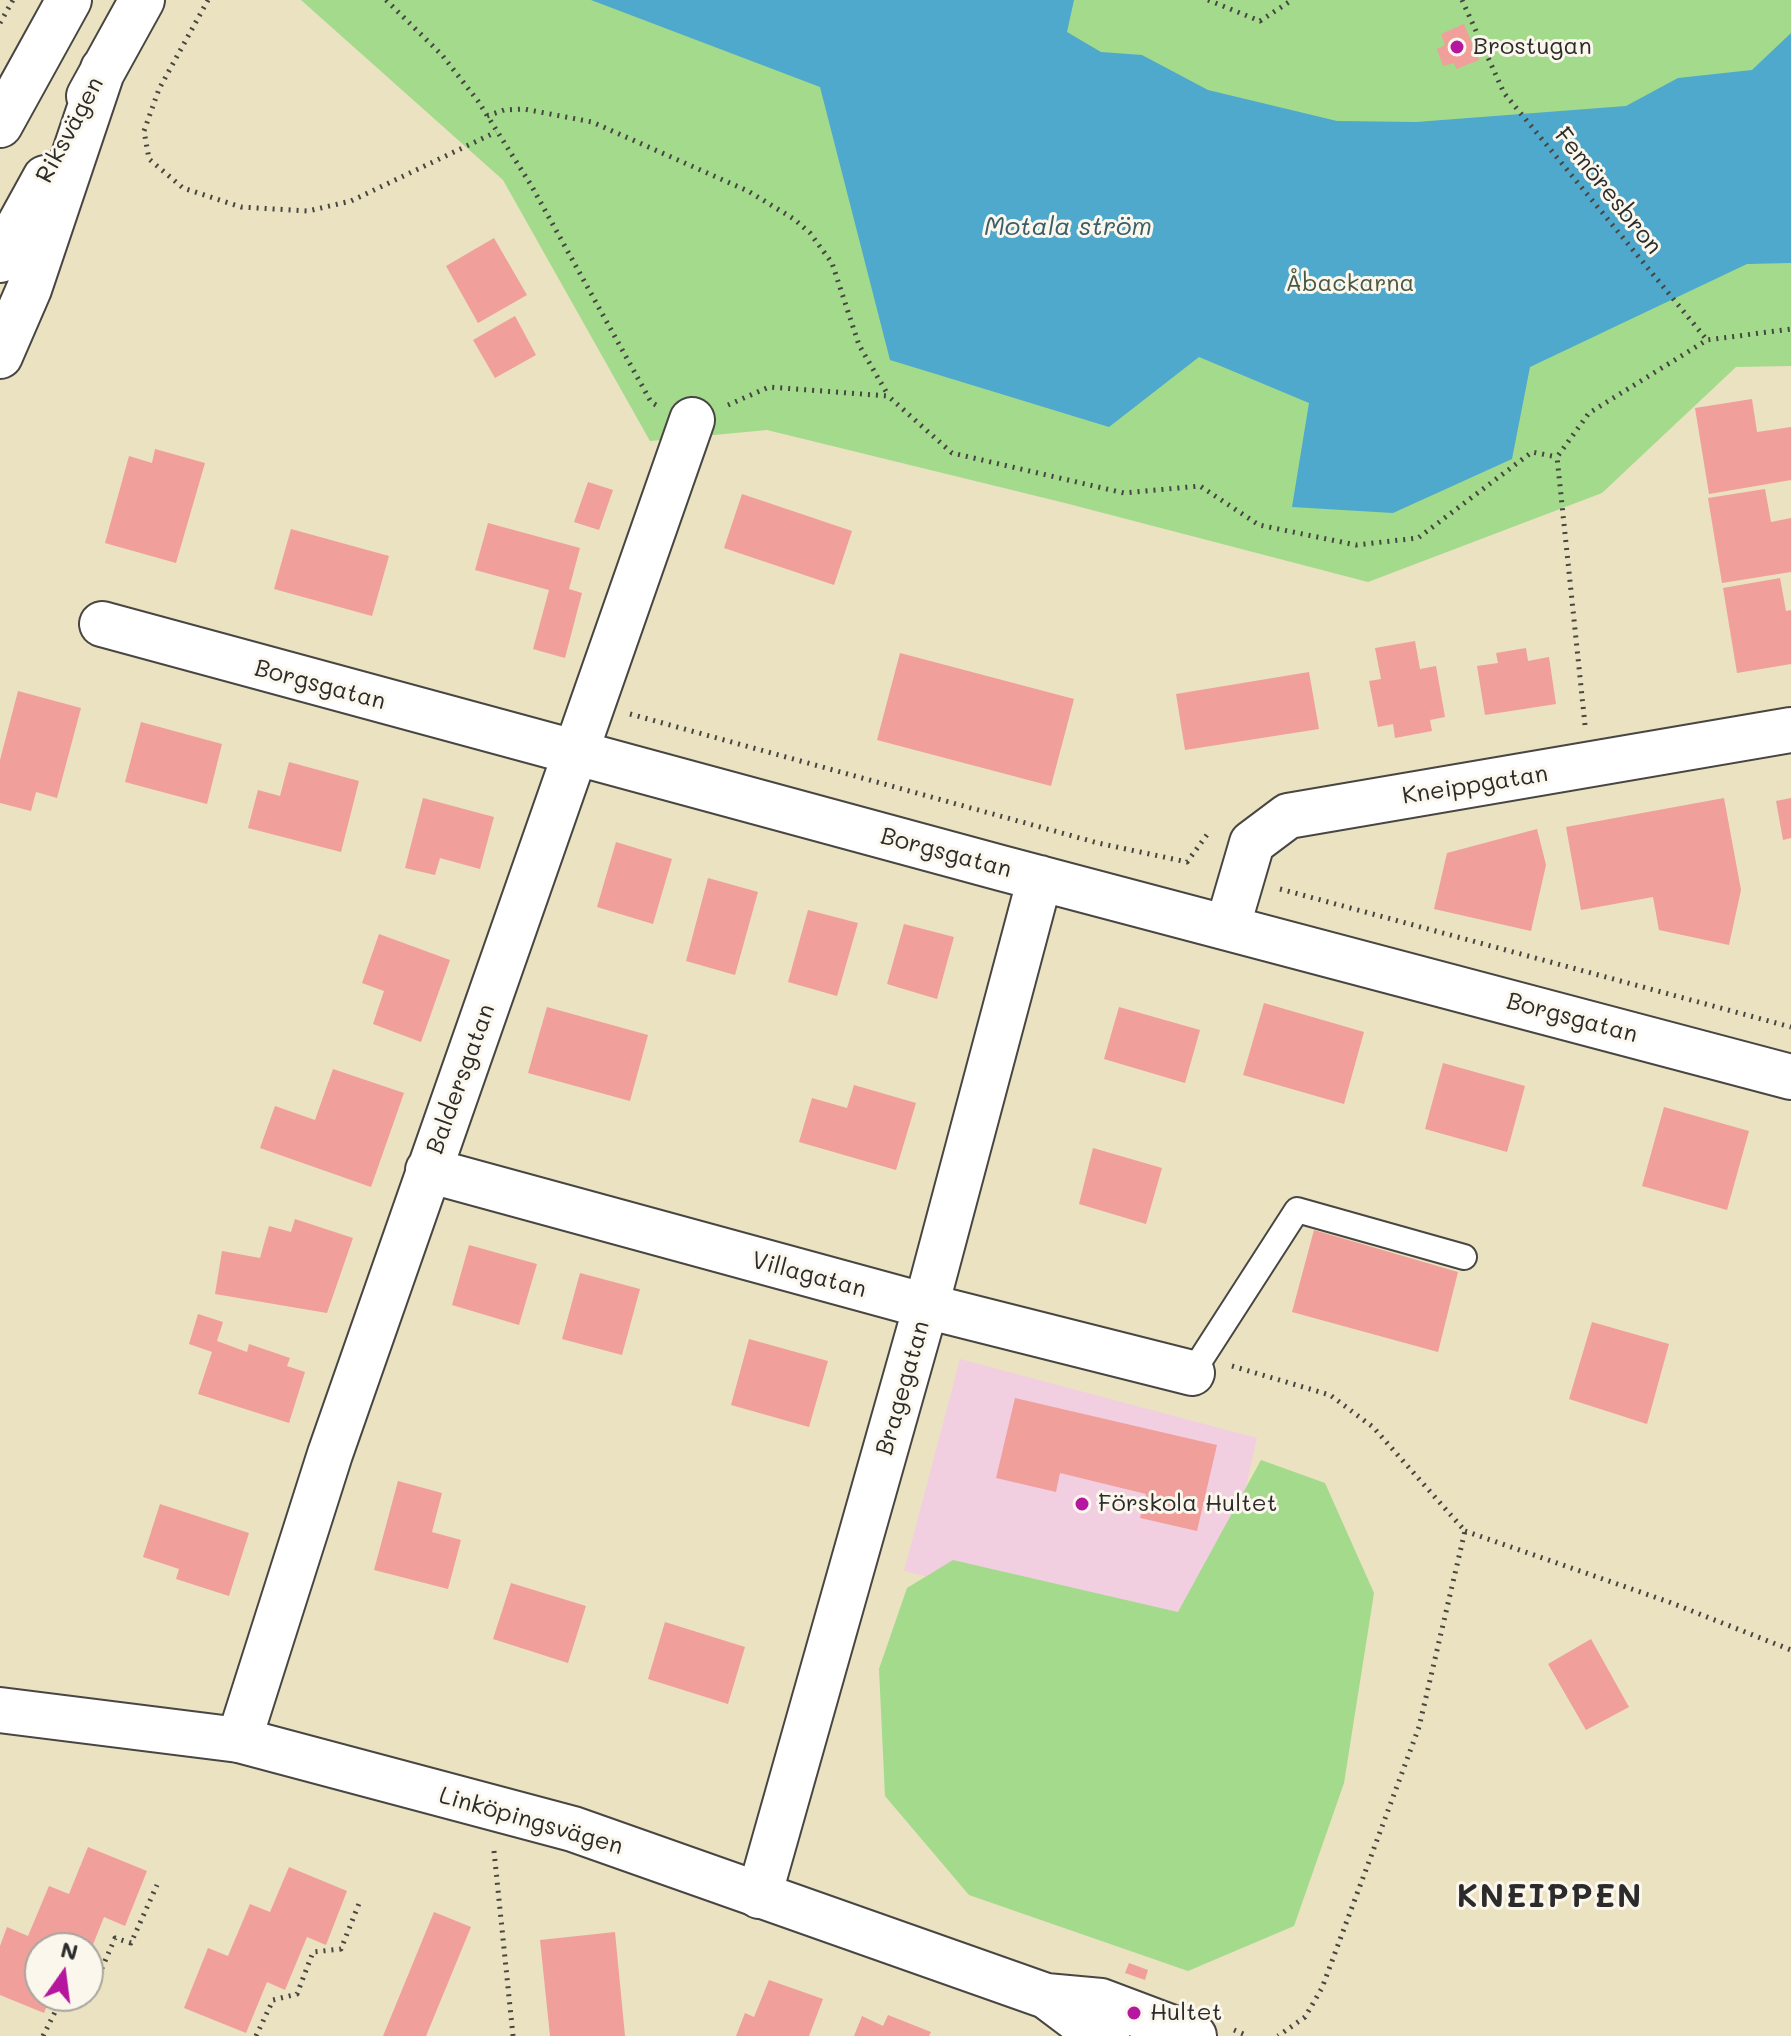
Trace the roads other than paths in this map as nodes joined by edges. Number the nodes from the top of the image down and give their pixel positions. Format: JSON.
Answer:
{"nodes":[{"id":1,"x":69,"y":0,"type":"edge"},
{"id":2,"x":142,"y":0,"type":"edge"},
{"id":3,"x":46,"y":39,"type":"junction"},
{"id":4,"x":103,"y":69,"type":"junction"},
{"id":5,"x":0,"y":102,"type":"edge"},
{"id":6,"x":0,"y":125,"type":"edge"},
{"id":7,"x":0,"y":260,"type":"edge"},
{"id":8,"x":0,"y":356,"type":"edge"},
{"id":9,"x":692,"y":420,"type":"road end"},
{"id":10,"x":102,"y":624,"type":"dead end"},
{"id":11,"x":1791,"y":730,"type":"edge"},
{"id":12,"x":577,"y":753,"type":"junction"},
{"id":13,"x":1040,"y":878,"type":"junction"},
{"id":14,"x":1228,"y":925,"type":"junction"},
{"id":15,"x":1791,"y":1077,"type":"edge"},
{"id":16,"x":428,"y":1170,"type":"junction"},
{"id":17,"x":1464,"y":1257,"type":"dead end"},
{"id":18,"x":926,"y":1306,"type":"junction"},
{"id":19,"x":1192,"y":1373,"type":"joint"},
{"id":20,"x":0,"y":1710,"type":"edge"},
{"id":21,"x":239,"y":1740,"type":"junction"},
{"id":22,"x":759,"y":1896,"type":"junction"},
{"id":23,"x":1046,"y":1996,"type":"junction"},
{"id":24,"x":1107,"y":2036,"type":"edge"},
{"id":25,"x":1194,"y":2036,"type":"edge"}],
"edges":[{"from":1,"to":3,"type":"main road"},
{"from":2,"to":4,"type":"main road","name":"Riksvägen"},
{"from":3,"to":5,"type":"main road"},
{"from":3,"to":6,"type":"main road"},
{"from":4,"to":7,"type":"main road","name":"Riksvägen"},
{"from":4,"to":8,"type":"main road"},
{"from":9,"to":12,"type":"main road","name":"Baldersgatan"},
{"from":10,"to":12,"type":"main road","name":"Borgsgatan"},
{"from":11,"to":14,"type":"main road","name":"Kneippgatan"},
{"from":12,"to":13,"type":"main road","name":"Borgsgatan"},
{"from":12,"to":16,"type":"main road","name":"Baldersgatan"},
{"from":13,"to":14,"type":"main road","name":"Borgsgatan"},
{"from":13,"to":18,"type":"main road","name":"Bragegatan"},
{"from":14,"to":15,"type":"main road","name":"Borgsgatan"},
{"from":16,"to":18,"type":"main road","name":"Villagatan"},
{"from":16,"to":21,"type":"main road","name":"Baldersgatan"},
{"from":17,"to":19,"type":"lane"},
{"from":18,"to":19,"type":"main road","name":"Villagatan"},
{"from":18,"to":22,"type":"main road","name":"Bragegatan"},
{"from":20,"to":21,"type":"main road","name":"Linköpingsvägen"},
{"from":21,"to":22,"type":"main road","name":"Linköpingsvägen"},
{"from":22,"to":23,"type":"main road","name":"Linköpingsvägen"},
{"from":23,"to":24,"type":"main road","name":"Linköpingsvägen"},
{"from":23,"to":25,"type":"main road","name":"Linköpingsvägen"}]}
